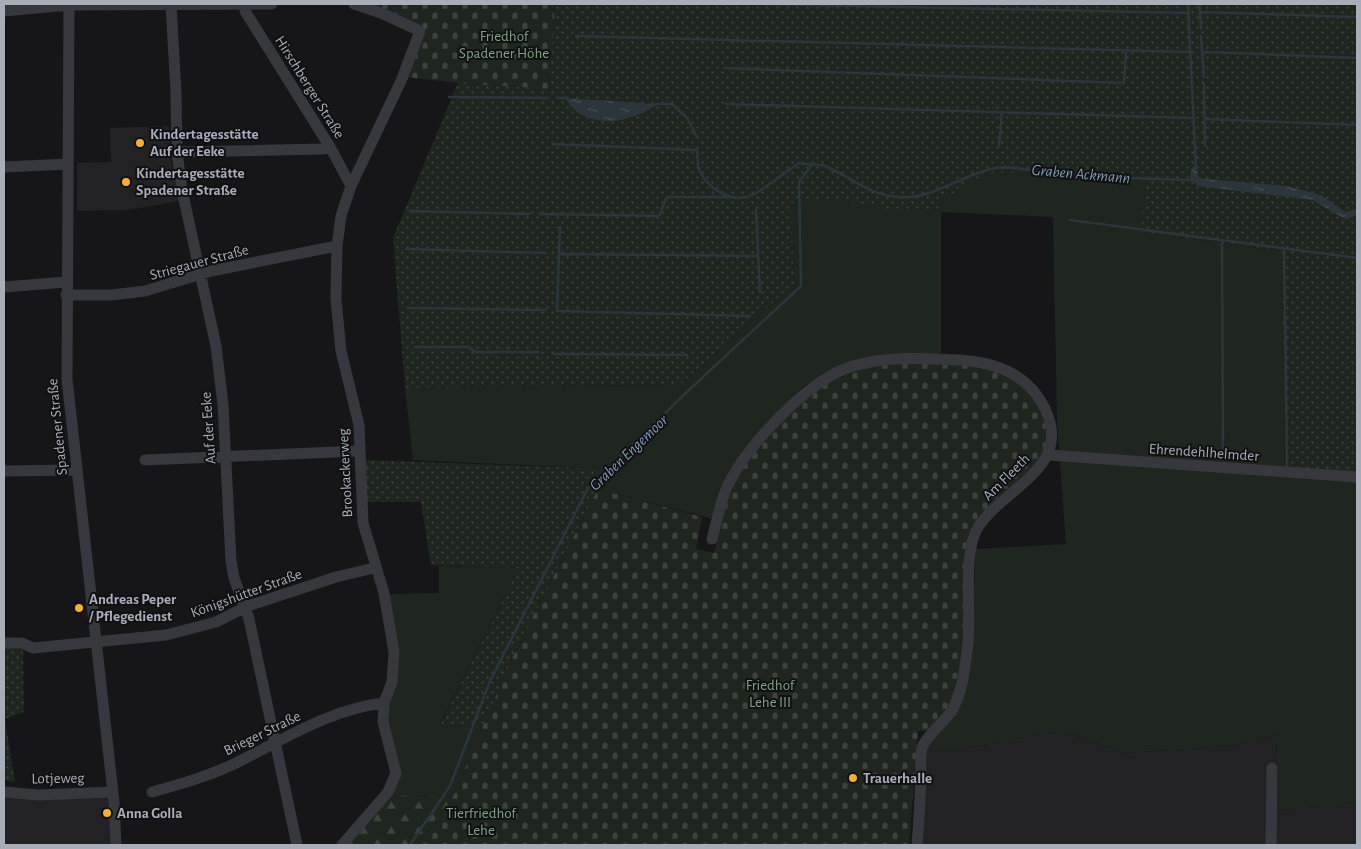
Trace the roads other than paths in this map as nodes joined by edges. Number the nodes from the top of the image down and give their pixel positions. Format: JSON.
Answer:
{"nodes":[{"id":1,"x":69,"y":4,"type":"edge"},
{"id":2,"x":245,"y":4,"type":"edge"},
{"id":3,"x":272,"y":4,"type":"edge"},
{"id":4,"x":354,"y":4,"type":"edge"},
{"id":5,"x":171,"y":6,"type":"junction"},
{"id":6,"x":4,"y":11,"type":"edge"},
{"id":7,"x":330,"y":147,"type":"junction"},
{"id":8,"x":177,"y":152,"type":"junction"},
{"id":9,"x":68,"y":164,"type":"junction"},
{"id":10,"x":4,"y":166,"type":"edge"},
{"id":11,"x":351,"y":186,"type":"junction"},
{"id":12,"x":337,"y":246,"type":"junction"},
{"id":13,"x":202,"y":276,"type":"junction"},
{"id":14,"x":66,"y":282,"type":"junction"},
{"id":15,"x":4,"y":287,"type":"edge"},
{"id":16,"x":66,"y":295,"type":"junction"},
{"id":17,"x":359,"y":451,"type":"junction"},
{"id":18,"x":225,"y":455,"type":"junction"},
{"id":19,"x":1049,"y":455,"type":"junction"},
{"id":20,"x":145,"y":460,"type":"dead end"},
{"id":21,"x":77,"y":470,"type":"junction"},
{"id":22,"x":4,"y":471,"type":"edge"},
{"id":23,"x":1357,"y":477,"type":"edge"},
{"id":24,"x":712,"y":539,"type":"dead end"},
{"id":25,"x":374,"y":568,"type":"junction"},
{"id":26,"x":244,"y":608,"type":"junction"},
{"id":27,"x":4,"y":643,"type":"edge"},
{"id":28,"x":95,"y":643,"type":"junction"},
{"id":29,"x":384,"y":704,"type":"junction"},
{"id":30,"x":276,"y":741,"type":"junction"},
{"id":31,"x":1272,"y":768,"type":"dead end"},
{"id":32,"x":4,"y":792,"type":"edge"},
{"id":33,"x":113,"y":792,"type":"junction"},
{"id":34,"x":152,"y":792,"type":"dead end"},
{"id":35,"x":116,"y":845,"type":"edge"},
{"id":36,"x":297,"y":845,"type":"edge"},
{"id":37,"x":342,"y":845,"type":"edge"},
{"id":38,"x":917,"y":845,"type":"edge"},
{"id":39,"x":1271,"y":845,"type":"edge"}],
"edges":[{"from":1,"to":5,"type":"street"},
{"from":1,"to":6,"type":"street"},
{"from":1,"to":9,"type":"street","name":"Spadener Straße"},
{"from":2,"to":3,"type":"street"},
{"from":2,"to":5,"type":"street"},
{"from":2,"to":7,"type":"street","name":"Hirschberger Straße"},
{"from":4,"to":11,"type":"street","name":"Brookackerweg"},
{"from":5,"to":8,"type":"street","name":"Auf der Eeke"},
{"from":7,"to":8,"type":"street"},
{"from":7,"to":11,"type":"street","name":"Hirschberger Straße"},
{"from":8,"to":13,"type":"street","name":"Auf der Eeke"},
{"from":9,"to":10,"type":"street"},
{"from":9,"to":14,"type":"street","name":"Spadener Straße"},
{"from":11,"to":12,"type":"street","name":"Brookackerweg"},
{"from":12,"to":13,"type":"street","name":"Striegauer Straße"},
{"from":12,"to":17,"type":"street","name":"Brookackerweg"},
{"from":13,"to":16,"type":"street","name":"Striegauer Straße"},
{"from":13,"to":18,"type":"street","name":"Auf der Eeke"},
{"from":14,"to":15,"type":"street"},
{"from":14,"to":16,"type":"street","name":"Spadener Straße"},
{"from":16,"to":21,"type":"street","name":"Spadener Straße"},
{"from":17,"to":18,"type":"street"},
{"from":17,"to":25,"type":"street","name":"Brookackerweg"},
{"from":18,"to":20,"type":"street"},
{"from":18,"to":26,"type":"street","name":"Auf der Eeke"},
{"from":19,"to":23,"type":"street","name":"Ehrendehlhelmder"},
{"from":19,"to":24,"type":"street","name":"Am Fleeth"},
{"from":19,"to":38,"type":"street","name":"Am Fleeth"},
{"from":21,"to":22,"type":"street"},
{"from":21,"to":28,"type":"street","name":"Spadener Straße"},
{"from":25,"to":26,"type":"street","name":"Königshütter Straße"},
{"from":25,"to":29,"type":"street","name":"Brookackerweg"},
{"from":26,"to":28,"type":"street","name":"Königshütter Straße"},
{"from":26,"to":30,"type":"street","name":"Auf der Eeke"},
{"from":27,"to":28,"type":"street","name":"Königshütter Straße"},
{"from":28,"to":33,"type":"street","name":"Spadener Straße"},
{"from":29,"to":30,"type":"street","name":"Brieger Straße"},
{"from":29,"to":37,"type":"street","name":"Brookackerweg"},
{"from":30,"to":34,"type":"street","name":"Brieger Straße"},
{"from":30,"to":36,"type":"street","name":"Auf der Eeke"},
{"from":31,"to":39,"type":"street"},
{"from":32,"to":33,"type":"street","name":"Lotjeweg"},
{"from":33,"to":35,"type":"street","name":"Spadener Straße"}]}
